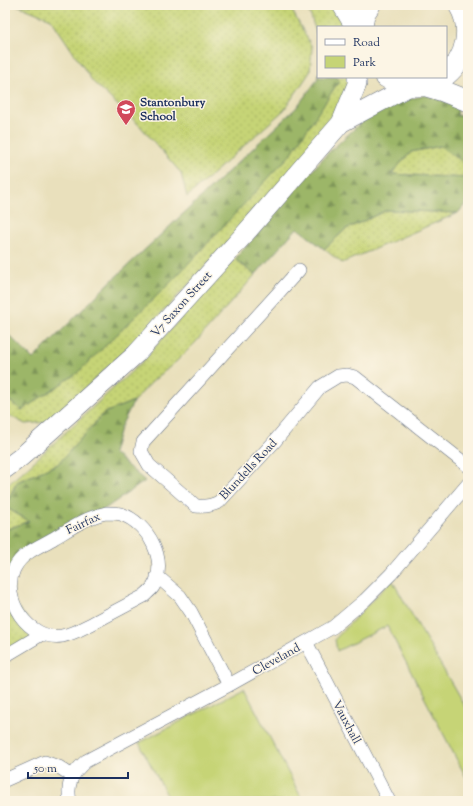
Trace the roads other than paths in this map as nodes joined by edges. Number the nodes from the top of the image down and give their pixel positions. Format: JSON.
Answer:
{"nodes":[{"id":1,"x":343,"y":5,"type":"edge"},
{"id":2,"x":370,"y":5,"type":"edge"},
{"id":3,"x":459,"y":5,"type":"edge"},
{"id":4,"x":355,"y":26,"type":"edge"},
{"id":5,"x":362,"y":26,"type":"edge"},
{"id":6,"x":467,"y":30,"type":"edge"},
{"id":7,"x":447,"y":74,"type":"edge"},
{"id":8,"x":358,"y":78,"type":"edge"},
{"id":9,"x":387,"y":78,"type":"edge"},
{"id":10,"x":442,"y":78,"type":"edge"},
{"id":11,"x":417,"y":86,"type":"junction"},
{"id":12,"x":468,"y":101,"type":"edge"},
{"id":13,"x":341,"y":123,"type":"junction"},
{"id":14,"x":299,"y":270,"type":"dead end"},
{"id":15,"x":468,"y":466,"type":"edge"},
{"id":16,"x":5,"y":469,"type":"edge"},
{"id":17,"x":468,"y":484,"type":"edge"},
{"id":18,"x":157,"y":576,"type":"junction"},
{"id":19,"x":7,"y":577,"type":"edge"},
{"id":20,"x":42,"y":634,"type":"junction"},
{"id":21,"x":306,"y":642,"type":"junction"},
{"id":22,"x":5,"y":656,"type":"edge"},
{"id":23,"x":229,"y":685,"type":"junction"},
{"id":24,"x":72,"y":776,"type":"junction"},
{"id":25,"x":5,"y":780,"type":"edge"},
{"id":26,"x":70,"y":801,"type":"edge"},
{"id":27,"x":389,"y":801,"type":"edge"}],
"edges":[{"from":1,"to":4,"type":"main road"},
{"from":2,"to":5,"type":"main road"},
{"from":3,"to":6,"type":"main road"},
{"from":6,"to":7,"type":"main road"},
{"from":8,"to":13,"type":"street","name":"V7 Saxon Street"},
{"from":9,"to":11,"type":"main road"},
{"from":10,"to":11,"type":"main road"},
{"from":11,"to":12,"type":"main road"},
{"from":11,"to":13,"type":"street","name":"V7 Saxon Street"},
{"from":13,"to":16,"type":"street","name":"V7 Saxon Street"},
{"from":14,"to":15,"type":"street","name":"Blundells Road"},
{"from":17,"to":21,"type":"street","name":"Cleveland"},
{"from":18,"to":19,"type":"street","name":"Fairfax"},
{"from":18,"to":20,"type":"street","name":"Fairfax"},
{"from":18,"to":23,"type":"street"},
{"from":19,"to":20,"type":"street","name":"Fairfax"},
{"from":20,"to":22,"type":"street"},
{"from":21,"to":23,"type":"street","name":"Cleveland"},
{"from":21,"to":27,"type":"street","name":"Vauxhall"},
{"from":23,"to":24,"type":"street","name":"Cleveland"},
{"from":24,"to":25,"type":"street"},
{"from":24,"to":26,"type":"street"}]}
